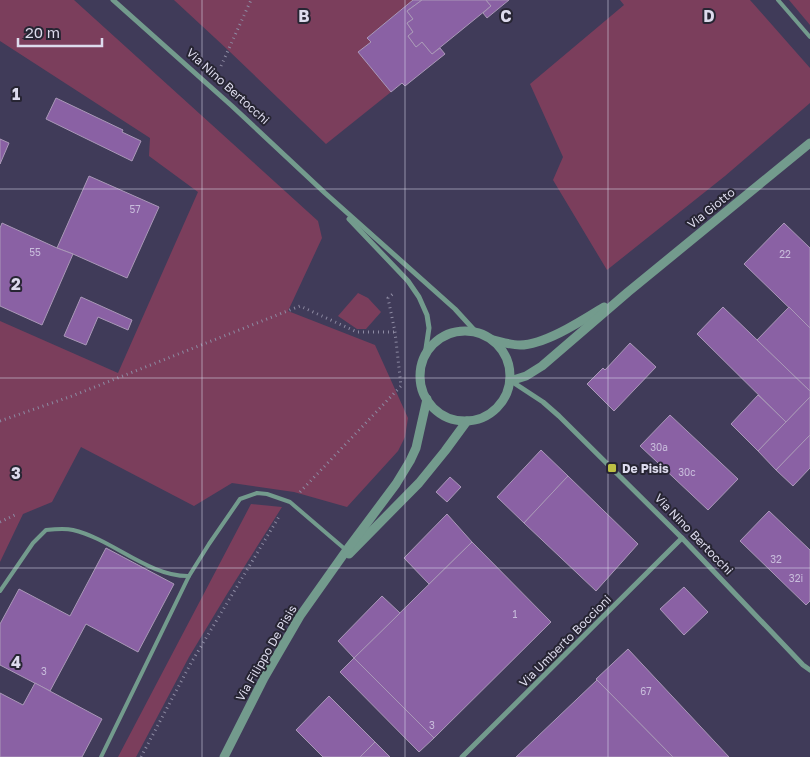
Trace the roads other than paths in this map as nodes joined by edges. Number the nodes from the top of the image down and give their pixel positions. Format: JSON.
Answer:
{"nodes":[{"id":1,"x":113,"y":0,"type":"edge"},
{"id":2,"x":778,"y":0,"type":"edge"},
{"id":3,"x":810,"y":38,"type":"edge"},
{"id":4,"x":810,"y":143,"type":"edge"},
{"id":5,"x":325,"y":193,"type":"junction"},
{"id":6,"x":628,"y":292,"type":"junction"},
{"id":7,"x":476,"y":332,"type":"junction"},
{"id":8,"x":493,"y":340,"type":"junction"},
{"id":9,"x":426,"y":355,"type":"junction"},
{"id":10,"x":510,"y":381,"type":"junction"},
{"id":11,"x":427,"y":399,"type":"junction"},
{"id":12,"x":467,"y":421,"type":"junction"},
{"id":13,"x":682,"y":538,"type":"junction"},
{"id":14,"x":348,"y":552,"type":"junction"},
{"id":15,"x":189,"y":576,"type":"junction"},
{"id":16,"x":0,"y":592,"type":"edge"},
{"id":17,"x":810,"y":670,"type":"edge"},
{"id":18,"x":100,"y":757,"type":"edge"},
{"id":19,"x":224,"y":757,"type":"edge"},
{"id":20,"x":462,"y":757,"type":"edge"}],
"edges":[{"from":1,"to":5,"type":"street","name":"Via Nino Bertocchi"},
{"from":2,"to":3,"type":"lane"},
{"from":4,"to":6,"type":"street","name":"Via Giotto"},
{"from":5,"to":7,"type":"street","name":"Via Nino Bertocchi"},
{"from":5,"to":9,"type":"street","name":"Via Nino Bertocchi"},
{"from":6,"to":8,"type":"street","name":"Via Giotto"},
{"from":6,"to":10,"type":"street","name":"Via Giotto"},
{"from":7,"to":8,"type":"street","name":"Via Nino Bertocchi"},
{"from":7,"to":9,"type":"street","name":"Via Nino Bertocchi"},
{"from":8,"to":10,"type":"street","name":"Via Nino Bertocchi"},
{"from":9,"to":11,"type":"street","name":"Via Nino Bertocchi"},
{"from":10,"to":12,"type":"street"},
{"from":10,"to":13,"type":"street","name":"Via Nino Bertocchi"},
{"from":11,"to":12,"type":"street"},
{"from":11,"to":14,"type":"street","name":"Via Filippo De Pisis"},
{"from":12,"to":14,"type":"street","name":"Via Filippo De Pisis"},
{"from":13,"to":17,"type":"street","name":"Via Nino Bertocchi"},
{"from":13,"to":20,"type":"street","name":"Via Umberto Boccioni"},
{"from":14,"to":15,"type":"lane"},
{"from":14,"to":19,"type":"street","name":"Via Filippo De Pisis"},
{"from":15,"to":16,"type":"lane"},
{"from":15,"to":18,"type":"lane"}]}
